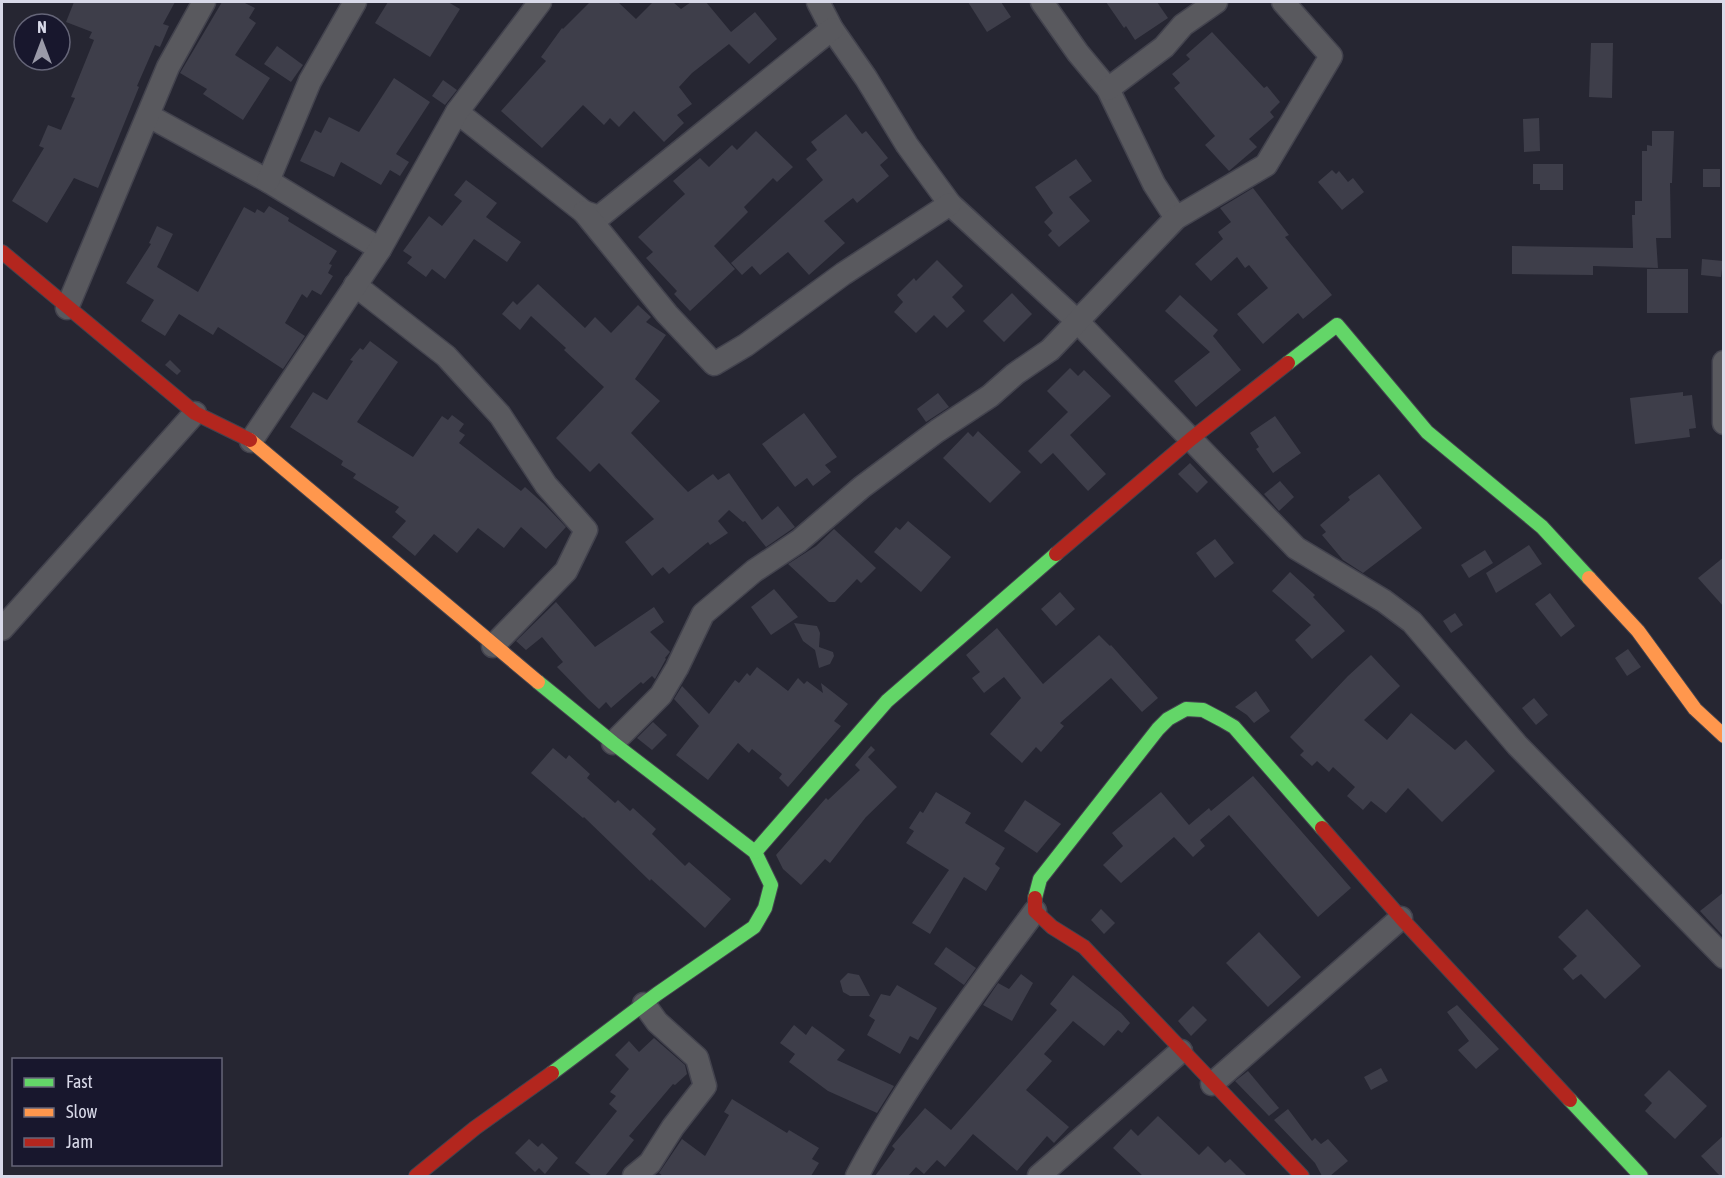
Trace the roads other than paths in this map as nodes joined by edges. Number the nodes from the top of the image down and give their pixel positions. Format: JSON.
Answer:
{"nodes":[{"id":1,"x":204,"y":2,"type":"edge"},
{"id":2,"x":355,"y":2,"type":"edge"},
{"id":3,"x":540,"y":2,"type":"edge"},
{"id":4,"x":818,"y":2,"type":"edge"},
{"id":5,"x":1042,"y":2,"type":"edge"},
{"id":6,"x":1216,"y":2,"type":"edge"},
{"id":7,"x":1283,"y":2,"type":"edge"},
{"id":8,"x":832,"y":29,"type":"junction"},
{"id":9,"x":1108,"y":88,"type":"junction"},
{"id":10,"x":457,"y":112,"type":"junction"},
{"id":11,"x":149,"y":116,"type":"junction"},
{"id":12,"x":268,"y":181,"type":"junction"},
{"id":13,"x":950,"y":204,"type":"junction"},
{"id":14,"x":584,"y":212,"type":"junction"},
{"id":15,"x":1176,"y":218,"type":"junction"},
{"id":16,"x":380,"y":249,"type":"junction"},
{"id":17,"x":2,"y":252,"type":"edge"},
{"id":18,"x":355,"y":285,"type":"junction"},
{"id":19,"x":68,"y":308,"type":"junction"},
{"id":20,"x":1076,"y":321,"type":"junction"},
{"id":21,"x":1724,"y":362,"type":"edge"},
{"id":22,"x":195,"y":413,"type":"junction"},
{"id":23,"x":1724,"y":423,"type":"edge"},
{"id":24,"x":1191,"y":439,"type":"junction"},
{"id":25,"x":251,"y":441,"type":"junction"},
{"id":26,"x":2,"y":629,"type":"edge"},
{"id":27,"x":493,"y":646,"type":"junction"},
{"id":28,"x":1724,"y":736,"type":"edge"},
{"id":29,"x":613,"y":742,"type":"junction"},
{"id":30,"x":755,"y":852,"type":"junction"},
{"id":31,"x":1035,"y":911,"type":"junction"},
{"id":32,"x":1401,"y":918,"type":"junction"},
{"id":33,"x":1724,"y":957,"type":"edge"},
{"id":34,"x":644,"y":1004,"type":"junction"},
{"id":35,"x":1180,"y":1051,"type":"junction"},
{"id":36,"x":1212,"y":1084,"type":"junction"},
{"id":37,"x":417,"y":1176,"type":"edge"},
{"id":38,"x":634,"y":1176,"type":"edge"},
{"id":39,"x":857,"y":1176,"type":"edge"},
{"id":40,"x":1039,"y":1176,"type":"edge"},
{"id":41,"x":1302,"y":1176,"type":"edge"},
{"id":42,"x":1641,"y":1176,"type":"edge"}],
"edges":[{"from":1,"to":11,"type":"street"},
{"from":2,"to":12,"type":"street"},
{"from":3,"to":10,"type":"street"},
{"from":4,"to":8,"type":"street"},
{"from":5,"to":9,"type":"street"},
{"from":6,"to":9,"type":"street"},
{"from":7,"to":15,"type":"street"},
{"from":8,"to":13,"type":"street"},
{"from":8,"to":14,"type":"street"},
{"from":9,"to":15,"type":"street"},
{"from":10,"to":14,"type":"street"},
{"from":10,"to":16,"type":"street"},
{"from":11,"to":12,"type":"street"},
{"from":11,"to":19,"type":"street"},
{"from":12,"to":16,"type":"street"},
{"from":13,"to":14,"type":"street"},
{"from":13,"to":20,"type":"street"},
{"from":15,"to":20,"type":"street"},
{"from":16,"to":18,"type":"street"},
{"from":17,"to":19,"type":"street"},
{"from":18,"to":25,"type":"street"},
{"from":18,"to":27,"type":"street"},
{"from":19,"to":22,"type":"street"},
{"from":20,"to":24,"type":"street"},
{"from":20,"to":29,"type":"street"},
{"from":21,"to":23,"type":"street"},
{"from":22,"to":25,"type":"street"},
{"from":22,"to":26,"type":"street"},
{"from":24,"to":28,"type":"street"},
{"from":24,"to":30,"type":"street"},
{"from":24,"to":33,"type":"street"},
{"from":25,"to":27,"type":"street"},
{"from":27,"to":29,"type":"street"},
{"from":29,"to":30,"type":"street"},
{"from":30,"to":34,"type":"street"},
{"from":31,"to":32,"type":"street"},
{"from":31,"to":35,"type":"street"},
{"from":31,"to":39,"type":"street"},
{"from":32,"to":36,"type":"street"},
{"from":32,"to":42,"type":"street"},
{"from":34,"to":37,"type":"street"},
{"from":34,"to":38,"type":"street"},
{"from":35,"to":36,"type":"street"},
{"from":35,"to":40,"type":"street"},
{"from":36,"to":41,"type":"street"}]}
